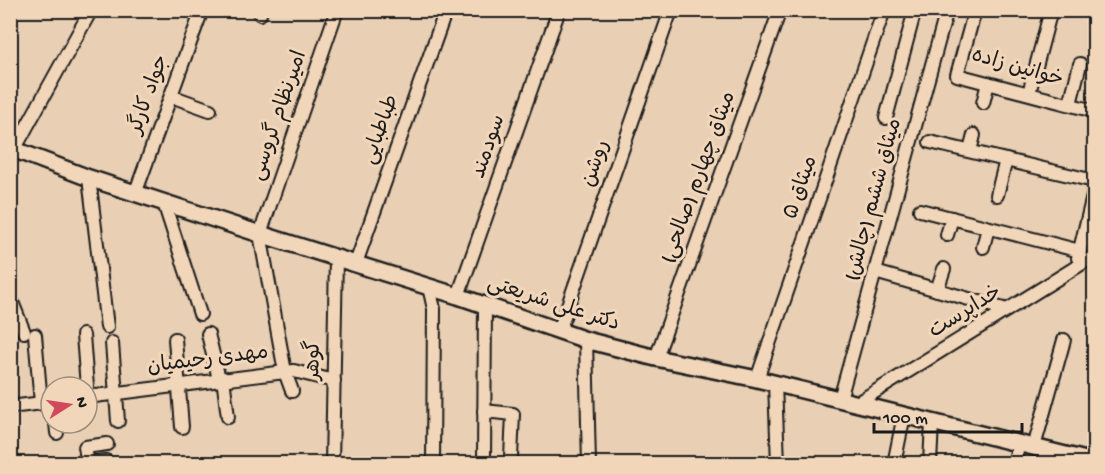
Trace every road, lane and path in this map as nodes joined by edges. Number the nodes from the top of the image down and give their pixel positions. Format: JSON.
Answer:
{"nodes":[{"id":1,"x":91,"y":10,"type":"edge"},
{"id":2,"x":202,"y":10,"type":"edge"},
{"id":3,"x":337,"y":10,"type":"edge"},
{"id":4,"x":446,"y":10,"type":"edge"},
{"id":5,"x":559,"y":10,"type":"edge"},
{"id":6,"x":671,"y":10,"type":"edge"},
{"id":7,"x":780,"y":10,"type":"edge"},
{"id":8,"x":884,"y":10,"type":"edge"},
{"id":9,"x":915,"y":10,"type":"edge"},
{"id":10,"x":946,"y":10,"type":"edge"},
{"id":11,"x":975,"y":10,"type":"edge"},
{"id":12,"x":1052,"y":10,"type":"edge"},
{"id":13,"x":1080,"y":64,"type":"dead end"},
{"id":14,"x":988,"y":83,"type":"junction"},
{"id":15,"x":1029,"y":93,"type":"junction"},
{"id":16,"x":171,"y":96,"type":"junction"},
{"id":17,"x":983,"y":103,"type":"dead end"},
{"id":18,"x":1070,"y":104,"type":"junction"},
{"id":19,"x":210,"y":110,"type":"dead end"},
{"id":20,"x":1095,"y":111,"type":"edge"},
{"id":21,"x":886,"y":118,"type":"dead end"},
{"id":22,"x":974,"y":135,"type":"dead end"},
{"id":23,"x":930,"y":142,"type":"dead end"},
{"id":24,"x":12,"y":149,"type":"edge"},
{"id":25,"x":970,"y":152,"type":"junction"},
{"id":26,"x":1006,"y":160,"type":"junction"},
{"id":27,"x":89,"y":178,"type":"junction"},
{"id":28,"x":1095,"y":181,"type":"edge"},
{"id":29,"x":1095,"y":192,"type":"edge"},
{"id":30,"x":135,"y":194,"type":"junction"},
{"id":31,"x":997,"y":195,"type":"dead end"},
{"id":32,"x":164,"y":203,"type":"junction"},
{"id":33,"x":920,"y":210,"type":"dead end"},
{"id":34,"x":952,"y":218,"type":"junction"},
{"id":35,"x":988,"y":228,"type":"junction"},
{"id":36,"x":260,"y":234,"type":"junction"},
{"id":37,"x":947,"y":235,"type":"dead end"},
{"id":38,"x":983,"y":247,"type":"dead end"},
{"id":39,"x":1080,"y":251,"type":"junction"},
{"id":40,"x":1095,"y":256,"type":"edge"},
{"id":41,"x":336,"y":258,"type":"junction"},
{"id":42,"x":356,"y":263,"type":"junction"},
{"id":43,"x":1076,"y":267,"type":"junction"},
{"id":44,"x":944,"y":269,"type":"dead end"},
{"id":45,"x":875,"y":272,"type":"junction"},
{"id":46,"x":429,"y":287,"type":"junction"},
{"id":47,"x":937,"y":290,"type":"junction"},
{"id":48,"x":458,"y":296,"type":"junction"},
{"id":49,"x":10,"y":297,"type":"edge"},
{"id":50,"x":485,"y":306,"type":"junction"},
{"id":51,"x":1007,"y":310,"type":"junction"},
{"id":52,"x":200,"y":314,"type":"dead end"},
{"id":53,"x":108,"y":327,"type":"dead end"},
{"id":54,"x":23,"y":330,"type":"edge"},
{"id":55,"x":559,"y":331,"type":"junction"},
{"id":56,"x":208,"y":334,"type":"dead end"},
{"id":57,"x":83,"y":335,"type":"dead end"},
{"id":58,"x":175,"y":339,"type":"dead end"},
{"id":59,"x":586,"y":340,"type":"junction"},
{"id":60,"x":1064,"y":340,"type":"dead end"},
{"id":61,"x":112,"y":343,"type":"dead end"},
{"id":62,"x":656,"y":358,"type":"junction"},
{"id":63,"x":285,"y":372,"type":"junction"},
{"id":64,"x":86,"y":375,"type":"edge"},
{"id":65,"x":757,"y":378,"type":"junction"},
{"id":66,"x":221,"y":379,"type":"junction"},
{"id":67,"x":39,"y":380,"type":"edge"},
{"id":68,"x":334,"y":381,"type":"junction"},
{"id":69,"x":775,"y":383,"type":"junction"},
{"id":70,"x":178,"y":385,"type":"junction"},
{"id":71,"x":292,"y":391,"type":"dead end"},
{"id":72,"x":116,"y":393,"type":"junction"},
{"id":73,"x":99,"y":395,"type":"edge"},
{"id":74,"x":840,"y":399,"type":"junction"},
{"id":75,"x":39,"y":403,"type":"edge"},
{"id":76,"x":857,"y":403,"type":"junction"},
{"id":77,"x":10,"y":407,"type":"edge"},
{"id":78,"x":484,"y":411,"type":"junction"},
{"id":79,"x":904,"y":415,"type":"junction"},
{"id":80,"x":228,"y":417,"type":"dead end"},
{"id":81,"x":118,"y":421,"type":"dead end"},
{"id":82,"x":932,"y":422,"type":"junction"},
{"id":83,"x":182,"y":427,"type":"dead end"},
{"id":84,"x":1019,"y":443,"type":"junction"},
{"id":85,"x":107,"y":444,"type":"dead end"},
{"id":86,"x":1034,"y":447,"type":"junction"},
{"id":87,"x":511,"y":457,"type":"dead end"},
{"id":88,"x":106,"y":461,"type":"dead end"},
{"id":89,"x":484,"y":461,"type":"dead end"},
{"id":90,"x":1094,"y":462,"type":"edge"},
{"id":91,"x":88,"y":463,"type":"edge"},
{"id":92,"x":332,"y":464,"type":"edge"},
{"id":93,"x":433,"y":464,"type":"edge"},
{"id":94,"x":589,"y":464,"type":"edge"},
{"id":95,"x":778,"y":464,"type":"edge"},
{"id":96,"x":894,"y":464,"type":"edge"},
{"id":97,"x":930,"y":464,"type":"edge"},
{"id":98,"x":1014,"y":464,"type":"edge"}],
"edges":[{"from":1,"to":24,"type":"street"},
{"from":2,"to":16,"type":"street","name":"جواد کارگر"},
{"from":3,"to":36,"type":"street","name":"امیرنظام گروسی"},
{"from":4,"to":42,"type":"street","name":"طباطبایی"},
{"from":5,"to":48,"type":"street","name":"سودمند"},
{"from":6,"to":55,"type":"street","name":"روشن"},
{"from":7,"to":62,"type":"street","name":"میثاق چهارم (صالحی)"},
{"from":8,"to":65,"type":"street","name":"میثاق ۵"},
{"from":9,"to":21,"type":"street"},
{"from":10,"to":45,"type":"street","name":"میثاق ششم (چالش)"},
{"from":11,"to":14,"type":"street","name":"خوانین زاده"},
{"from":12,"to":15,"type":"street"},
{"from":13,"to":18,"type":"street"},
{"from":14,"to":15,"type":"street","name":"خوانین زاده"},
{"from":14,"to":17,"type":"street"},
{"from":15,"to":18,"type":"street","name":"خوانین زاده"},
{"from":16,"to":19,"type":"street"},
{"from":16,"to":30,"type":"street","name":"جواد کارگر"},
{"from":18,"to":20,"type":"street","name":"خوانین زاده"},
{"from":22,"to":25,"type":"street"},
{"from":23,"to":25,"type":"street"},
{"from":24,"to":27,"type":"main road","name":"دکتر علی شریعتی"},
{"from":25,"to":26,"type":"street"},
{"from":26,"to":28,"type":"street"},
{"from":26,"to":31,"type":"street"},
{"from":27,"to":30,"type":"main road","name":"دکتر علی شریعتی"},
{"from":27,"to":53,"type":"street"},
{"from":29,"to":39,"type":"street"},
{"from":30,"to":32,"type":"main road","name":"دکتر علی شریعتی"},
{"from":32,"to":36,"type":"main road","name":"دکتر علی شریعتی"},
{"from":32,"to":52,"type":"street"},
{"from":33,"to":34,"type":"street"},
{"from":34,"to":35,"type":"street"},
{"from":34,"to":37,"type":"street"},
{"from":35,"to":38,"type":"street"},
{"from":35,"to":39,"type":"street"},
{"from":36,"to":41,"type":"main road","name":"دکتر علی شریعتی"},
{"from":36,"to":63,"type":"street"},
{"from":39,"to":43,"type":"street"},
{"from":40,"to":43,"type":"street","name":"خداپرست"},
{"from":41,"to":42,"type":"main road","name":"دکتر علی شریعتی"},
{"from":41,"to":68,"type":"street","name":"گوهر"},
{"from":42,"to":46,"type":"main road","name":"دکتر علی شریعتی"},
{"from":43,"to":51,"type":"street","name":"خداپرست"},
{"from":44,"to":47,"type":"street"},
{"from":45,"to":47,"type":"street"},
{"from":45,"to":74,"type":"street","name":"میثاق ششم (چالش)"},
{"from":46,"to":48,"type":"main road","name":"دکتر علی شریعتی"},
{"from":46,"to":93,"type":"street"},
{"from":47,"to":51,"type":"street"},
{"from":48,"to":50,"type":"main road","name":"دکتر علی شریعتی"},
{"from":49,"to":54,"type":"street"},
{"from":50,"to":55,"type":"main road","name":"دکتر علی شریعتی"},
{"from":50,"to":78,"type":"street"},
{"from":51,"to":76,"type":"street","name":"خداپرست"},
{"from":54,"to":67,"type":"street"},
{"from":55,"to":59,"type":"main road","name":"دکتر علی شریعتی"},
{"from":56,"to":66,"type":"street"},
{"from":57,"to":64,"type":"street"},
{"from":58,"to":70,"type":"street"},
{"from":59,"to":62,"type":"main road","name":"دکتر علی شریعتی"},
{"from":59,"to":94,"type":"street"},
{"from":60,"to":86,"type":"street"},
{"from":61,"to":72,"type":"street"},
{"from":62,"to":65,"type":"main road","name":"دکتر علی شریعتی"},
{"from":63,"to":66,"type":"street","name":"مهدی رحیمیان"},
{"from":63,"to":68,"type":"street","name":"مهدی رحیمیان"},
{"from":63,"to":71,"type":"street"},
{"from":65,"to":69,"type":"main road","name":"دکتر علی شریعتی"},
{"from":66,"to":70,"type":"street","name":"مهدی رحیمیان"},
{"from":66,"to":80,"type":"street"},
{"from":68,"to":92,"type":"street","name":"گوهر"},
{"from":69,"to":74,"type":"main road","name":"دکتر علی شریعتی"},
{"from":69,"to":95,"type":"street"},
{"from":70,"to":72,"type":"street","name":"مهدی رحیمیان"},
{"from":70,"to":83,"type":"street"},
{"from":72,"to":73,"type":"street","name":"مهدی رحیمیان"},
{"from":72,"to":81,"type":"street"},
{"from":74,"to":76,"type":"main road","name":"دکتر علی شریعتی"},
{"from":75,"to":77,"type":"street"},
{"from":76,"to":79,"type":"main road","name":"دکتر علی شریعتی"},
{"from":78,"to":87,"type":"street"},
{"from":78,"to":89,"type":"street"},
{"from":79,"to":82,"type":"main road","name":"دکتر علی شریعتی"},
{"from":79,"to":96,"type":"street"},
{"from":82,"to":84,"type":"main road","name":"دکتر علی شریعتی"},
{"from":82,"to":97,"type":"street"},
{"from":84,"to":86,"type":"main road","name":"دکتر علی شریعتی"},
{"from":84,"to":98,"type":"street"},
{"from":85,"to":91,"type":"street"},
{"from":86,"to":90,"type":"main road","name":"دکتر علی شریعتی"},
{"from":88,"to":91,"type":"street"}]}
